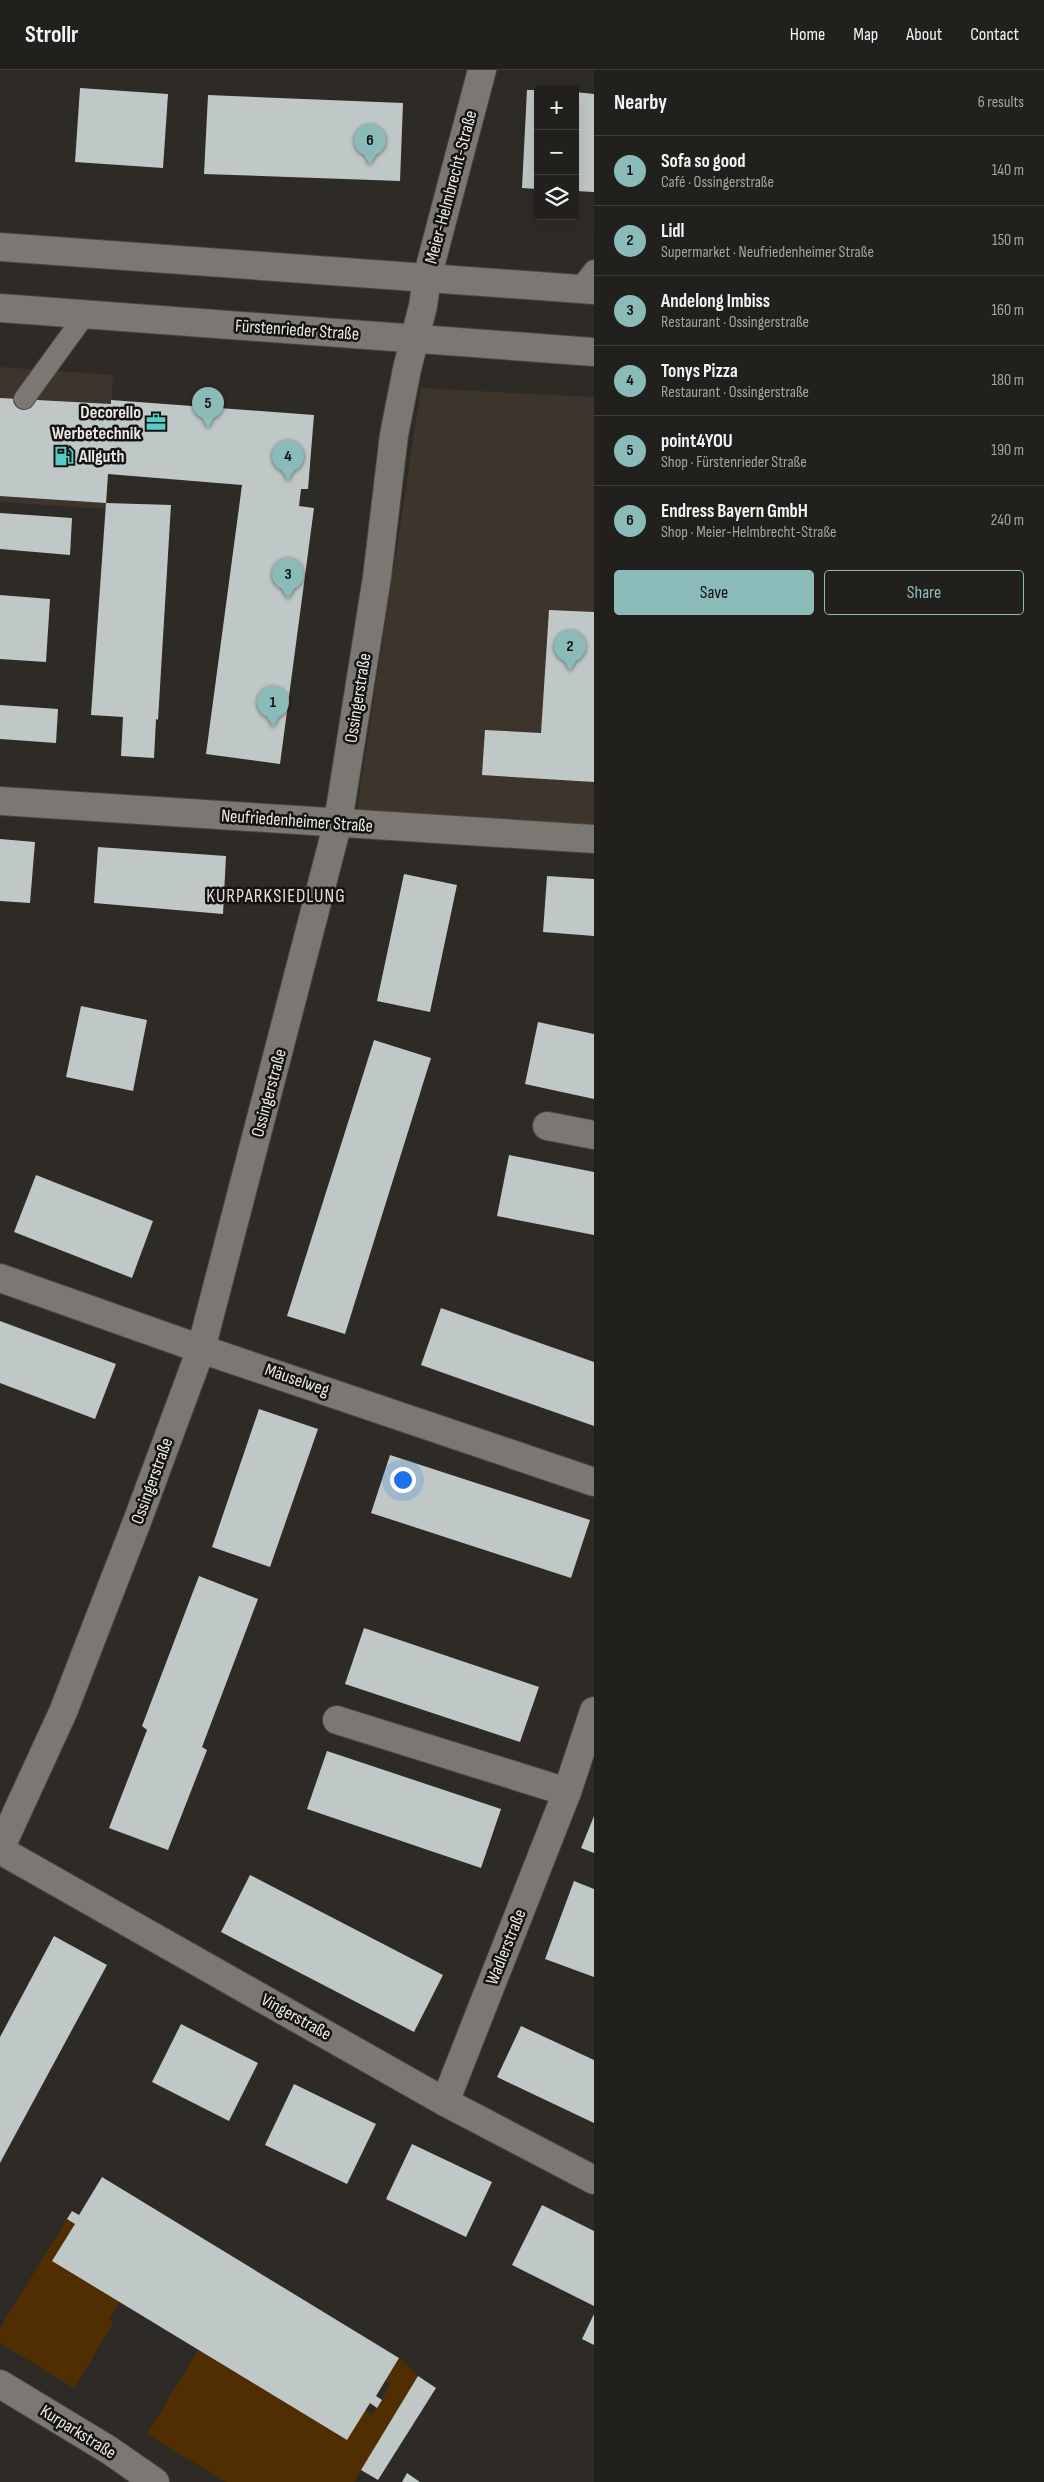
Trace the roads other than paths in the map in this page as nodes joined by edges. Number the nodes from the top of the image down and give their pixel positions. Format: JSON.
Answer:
{"nodes":[{"id":1,"x":482,"y":70,"type":"edge"},
{"id":2,"x":0,"y":247,"type":"edge"},
{"id":3,"x":427,"y":278,"type":"junction"},
{"id":4,"x":589,"y":283,"type":"edge"},
{"id":5,"x":423,"y":306,"type":"joint"},
{"id":6,"x":0,"y":308,"type":"edge"},
{"id":7,"x":85,"y":315,"type":"junction"},
{"id":8,"x":415,"y":339,"type":"junction"},
{"id":9,"x":594,"y":352,"type":"edge"},
{"id":10,"x":24,"y":400,"type":"dead end"},
{"id":11,"x":0,"y":801,"type":"edge"},
{"id":12,"x":338,"y":822,"type":"junction"},
{"id":13,"x":594,"y":838,"type":"edge"},
{"id":14,"x":547,"y":1126,"type":"dead end"},
{"id":15,"x":594,"y":1136,"type":"edge"},
{"id":16,"x":0,"y":1278,"type":"edge"},
{"id":17,"x":201,"y":1349,"type":"junction"},
{"id":18,"x":594,"y":1482,"type":"edge"},
{"id":19,"x":594,"y":1713,"type":"edge"},
{"id":20,"x":337,"y":1720,"type":"dead end"},
{"id":21,"x":567,"y":1792,"type":"junction"},
{"id":22,"x":0,"y":1849,"type":"edge"},
{"id":23,"x":445,"y":2102,"type":"junction"},
{"id":24,"x":594,"y":2180,"type":"edge"},
{"id":25,"x":0,"y":2384,"type":"edge"},
{"id":26,"x":155,"y":2482,"type":"edge"}],
"edges":[{"from":1,"to":3,"type":"street","name":"Meier-Helmbrecht-Straße"},
{"from":2,"to":3,"type":"street"},
{"from":3,"to":4,"type":"street"},
{"from":3,"to":5,"type":"street","name":"Meier-Helmbrecht-Straße"},
{"from":5,"to":8,"type":"street","name":"Ossingerstraße"},
{"from":6,"to":7,"type":"street","name":"Fürstenrieder Straße"},
{"from":7,"to":8,"type":"street","name":"Fürstenrieder Straße"},
{"from":7,"to":10,"type":"lane"},
{"from":8,"to":9,"type":"street","name":"Fürstenrieder Straße"},
{"from":8,"to":12,"type":"street","name":"Ossingerstraße"},
{"from":11,"to":12,"type":"street","name":"Neufriedenheimer Straße"},
{"from":12,"to":13,"type":"street","name":"Neufriedenheimer Straße"},
{"from":12,"to":17,"type":"street","name":"Ossingerstraße"},
{"from":14,"to":15,"type":"street"},
{"from":16,"to":17,"type":"street","name":"Mäuselweg"},
{"from":17,"to":18,"type":"street","name":"Mäuselweg"},
{"from":17,"to":22,"type":"street","name":"Ossingerstraße"},
{"from":19,"to":21,"type":"street","name":"Wadlerstraße"},
{"from":20,"to":21,"type":"street"},
{"from":21,"to":23,"type":"street","name":"Wadlerstraße"},
{"from":22,"to":23,"type":"street","name":"Vingerstraße"},
{"from":23,"to":24,"type":"street","name":"Vingerstraße"},
{"from":25,"to":26,"type":"street","name":"Kurparkstraße"}]}
